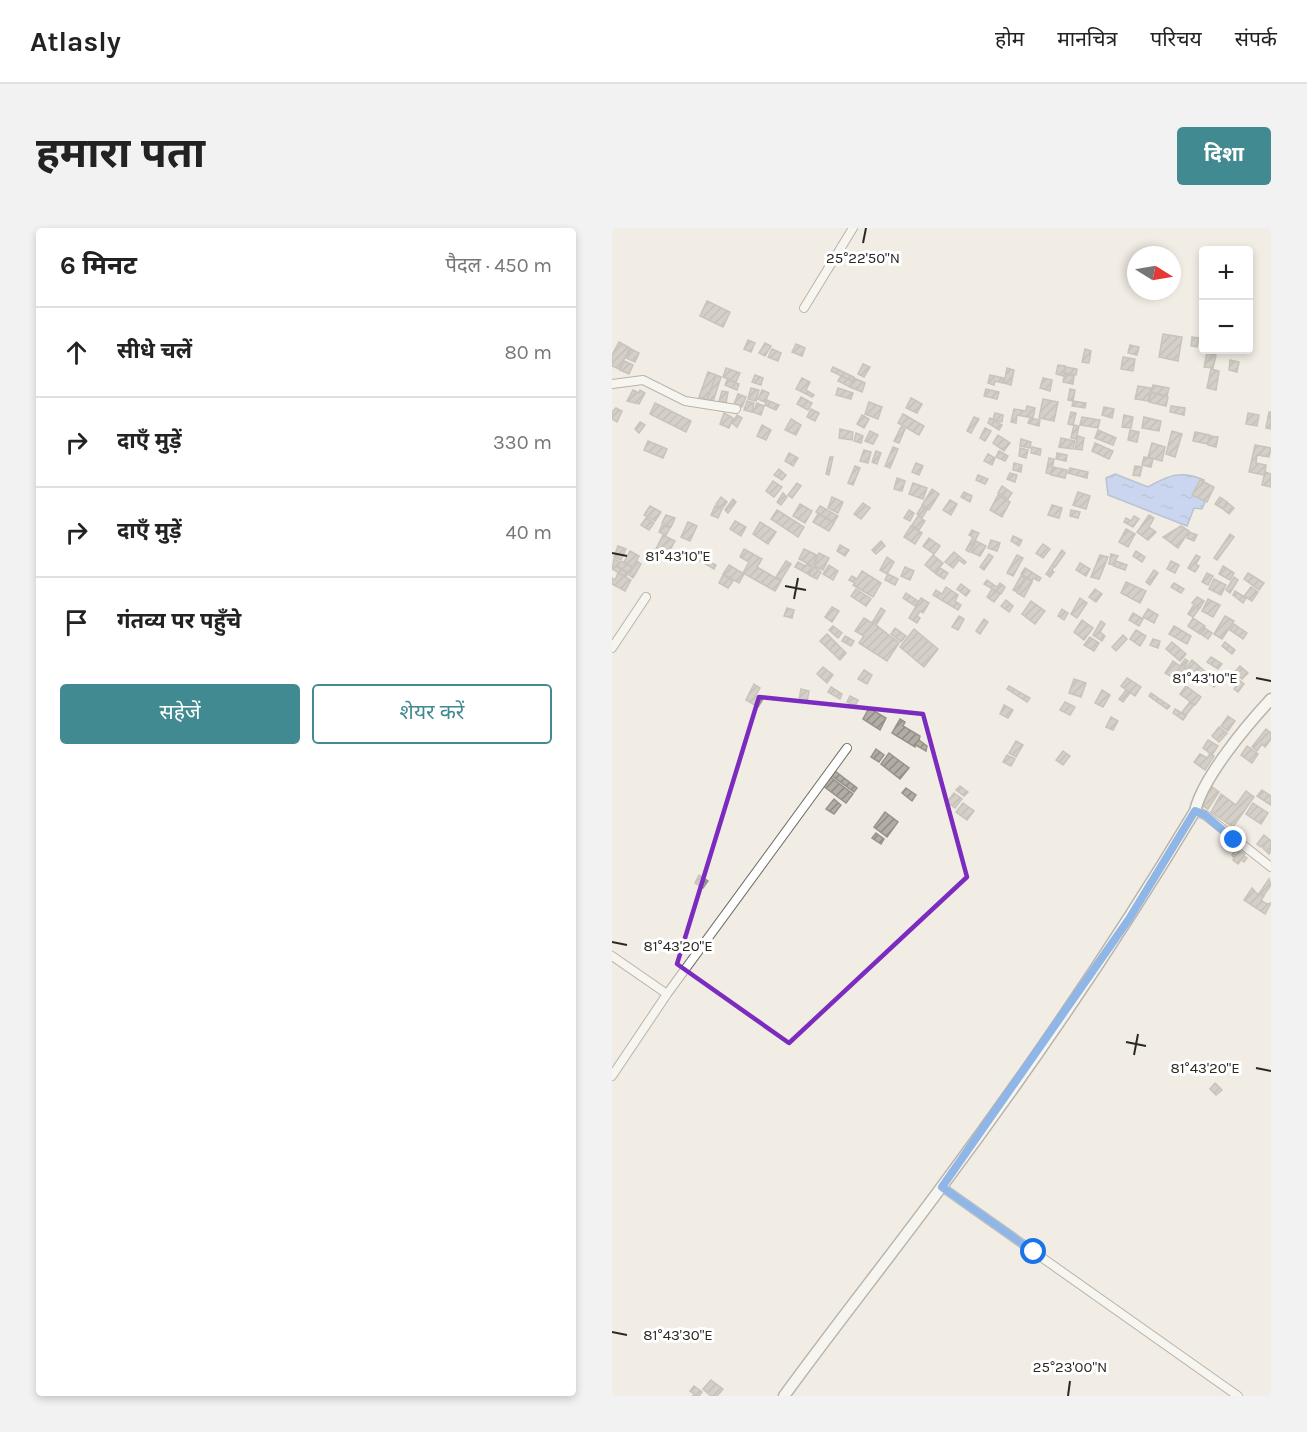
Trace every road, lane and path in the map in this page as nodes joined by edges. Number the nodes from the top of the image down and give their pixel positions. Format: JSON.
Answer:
{"nodes":[{"id":1,"x":853,"y":228,"type":"edge"},
{"id":2,"x":804,"y":308,"type":"dead end"},
{"id":3,"x":612,"y":384,"type":"edge"},
{"id":4,"x":736,"y":409,"type":"dead end"},
{"id":5,"x":646,"y":597,"type":"dead end"},
{"id":6,"x":612,"y":648,"type":"edge"},
{"id":7,"x":1271,"y":699,"type":"edge"},
{"id":8,"x":847,"y":748,"type":"dead end"},
{"id":9,"x":1195,"y":811,"type":"junction"},
{"id":10,"x":1270,"y":864,"type":"edge"},
{"id":11,"x":612,"y":956,"type":"edge"},
{"id":12,"x":667,"y":994,"type":"junction"},
{"id":13,"x":612,"y":1076,"type":"edge"},
{"id":14,"x":942,"y":1187,"type":"junction"},
{"id":15,"x":784,"y":1396,"type":"edge"},
{"id":16,"x":1238,"y":1396,"type":"edge"}],
"edges":[{"from":1,"to":2,"type":"street"},
{"from":3,"to":4,"type":"street"},
{"from":5,"to":6,"type":"street"},
{"from":7,"to":9,"type":"street"},
{"from":8,"to":12,"type":"street"},
{"from":9,"to":10,"type":"street"},
{"from":9,"to":14,"type":"street"},
{"from":11,"to":12,"type":"street"},
{"from":12,"to":13,"type":"street"},
{"from":14,"to":15,"type":"street"},
{"from":14,"to":16,"type":"street"}]}
